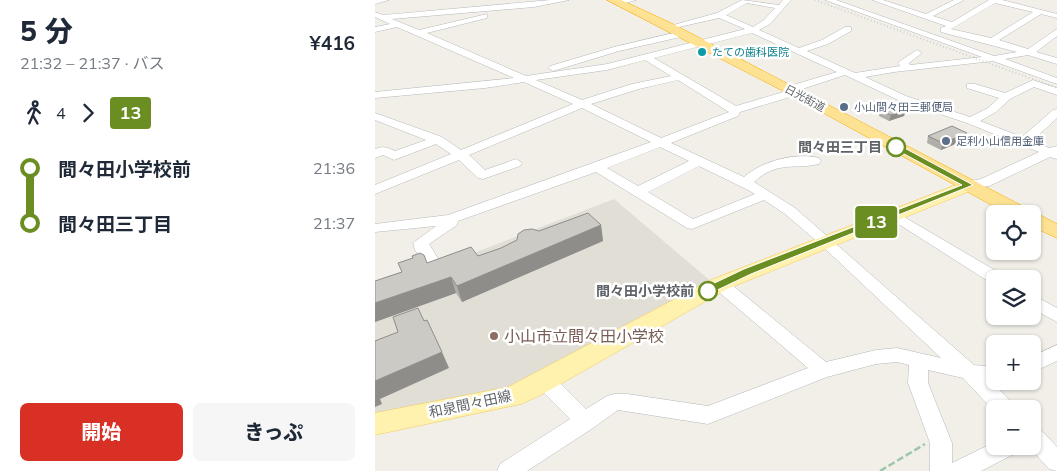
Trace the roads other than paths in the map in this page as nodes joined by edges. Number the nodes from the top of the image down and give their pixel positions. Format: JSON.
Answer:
{"nodes":[{"id":1,"x":385,"y":0,"type":"edge"},
{"id":2,"x":513,"y":0,"type":"edge"},
{"id":3,"x":565,"y":0,"type":"edge"},
{"id":4,"x":787,"y":0,"type":"edge"},
{"id":5,"x":829,"y":0,"type":"edge"},
{"id":6,"x":876,"y":0,"type":"edge"},
{"id":7,"x":904,"y":0,"type":"edge"},
{"id":8,"x":960,"y":0,"type":"edge"},
{"id":9,"x":994,"y":0,"type":"edge"},
{"id":10,"x":621,"y":1,"type":"edge"},
{"id":11,"x":747,"y":1,"type":"edge"},
{"id":12,"x":375,"y":2,"type":"edge"},
{"id":13,"x":531,"y":5,"type":"junction"},
{"id":14,"x":893,"y":6,"type":"junction"},
{"id":15,"x":505,"y":7,"type":"junction"},
{"id":16,"x":780,"y":7,"type":"junction"},
{"id":17,"x":1039,"y":12,"type":"junction"},
{"id":18,"x":720,"y":15,"type":"junction"},
{"id":19,"x":378,"y":16,"type":"edge"},
{"id":20,"x":1057,"y":16,"type":"edge"},
{"id":21,"x":925,"y":17,"type":"junction"},
{"id":22,"x":398,"y":24,"type":"junction"},
{"id":23,"x":967,"y":25,"type":"dead end"},
{"id":24,"x":951,"y":26,"type":"junction"},
{"id":25,"x":848,"y":28,"type":"dead end"},
{"id":26,"x":375,"y":30,"type":"edge"},
{"id":27,"x":676,"y":30,"type":"junction"},
{"id":28,"x":753,"y":30,"type":"junction"},
{"id":29,"x":995,"y":31,"type":"dead end"},
{"id":30,"x":1057,"y":32,"type":"edge"},
{"id":31,"x":418,"y":33,"type":"junction"},
{"id":32,"x":1005,"y":33,"type":"junction"},
{"id":33,"x":932,"y":37,"type":"junction"},
{"id":34,"x":992,"y":41,"type":"junction"},
{"id":35,"x":701,"y":43,"type":"junction"},
{"id":36,"x":799,"y":51,"type":"junction"},
{"id":37,"x":1030,"y":52,"type":"junction"},
{"id":38,"x":917,"y":53,"type":"dead end"},
{"id":39,"x":645,"y":56,"type":"junction"},
{"id":40,"x":993,"y":58,"type":"junction"},
{"id":41,"x":1057,"y":62,"type":"edge"},
{"id":42,"x":907,"y":68,"type":"junction"},
{"id":43,"x":850,"y":74,"type":"junction"},
{"id":44,"x":679,"y":77,"type":"junction"},
{"id":45,"x":526,"y":79,"type":"junction"},
{"id":46,"x":1057,"y":81,"type":"edge"},
{"id":47,"x":971,"y":86,"type":"dead end"},
{"id":48,"x":793,"y":91,"type":"junction"},
{"id":49,"x":1057,"y":92,"type":"edge"},
{"id":50,"x":375,"y":95,"type":"edge"},
{"id":51,"x":1006,"y":98,"type":"junction"},
{"id":52,"x":582,"y":104,"type":"junction"},
{"id":53,"x":735,"y":110,"type":"junction"},
{"id":54,"x":1057,"y":112,"type":"edge"},
{"id":55,"x":375,"y":116,"type":"edge"},
{"id":56,"x":971,"y":121,"type":"junction"},
{"id":57,"x":436,"y":140,"type":"junction"},
{"id":58,"x":1024,"y":142,"type":"junction"},
{"id":59,"x":660,"y":143,"type":"junction"},
{"id":60,"x":1055,"y":152,"type":"edge"},
{"id":61,"x":375,"y":154,"type":"edge"},
{"id":62,"x":461,"y":155,"type":"junction"},
{"id":63,"x":698,"y":161,"type":"junction"},
{"id":64,"x":815,"y":161,"type":"dead end"},
{"id":65,"x":516,"y":163,"type":"dead end"},
{"id":66,"x":597,"y":167,"type":"junction"},
{"id":67,"x":745,"y":183,"type":"junction"},
{"id":68,"x":969,"y":185,"type":"junction"},
{"id":69,"x":375,"y":190,"type":"edge"},
{"id":70,"x":638,"y":192,"type":"junction"},
{"id":71,"x":765,"y":195,"type":"junction"},
{"id":72,"x":1006,"y":205,"type":"edge"},
{"id":73,"x":464,"y":214,"type":"junction"},
{"id":74,"x":894,"y":215,"type":"junction"},
{"id":75,"x":1041,"y":223,"type":"edge"},
{"id":76,"x":375,"y":228,"type":"edge"},
{"id":77,"x":1057,"y":232,"type":"edge"},
{"id":78,"x":825,"y":241,"type":"junction"},
{"id":79,"x":434,"y":265,"type":"edge"},
{"id":80,"x":986,"y":272,"type":"edge"},
{"id":81,"x":720,"y":284,"type":"junction"},
{"id":82,"x":1041,"y":306,"type":"edge"},
{"id":83,"x":1057,"y":316,"type":"edge"},
{"id":84,"x":1057,"y":352,"type":"edge"},
{"id":85,"x":919,"y":360,"type":"junction"},
{"id":86,"x":1041,"y":361,"type":"edge"},
{"id":87,"x":823,"y":370,"type":"junction"},
{"id":88,"x":969,"y":372,"type":"junction"},
{"id":89,"x":986,"y":374,"type":"edge"},
{"id":90,"x":545,"y":381,"type":"junction"},
{"id":91,"x":996,"y":400,"type":"edge"},
{"id":92,"x":586,"y":422,"type":"junction"},
{"id":93,"x":375,"y":424,"type":"edge"},
{"id":94,"x":1041,"y":445,"type":"edge"},
{"id":95,"x":990,"y":455,"type":"edge"},
{"id":96,"x":1057,"y":462,"type":"edge"},
{"id":97,"x":508,"y":471,"type":"edge"},
{"id":98,"x":941,"y":471,"type":"edge"},
{"id":99,"x":959,"y":471,"type":"edge"}],
"edges":[{"from":1,"to":12,"type":"street"},
{"from":2,"to":13,"type":"street"},
{"from":3,"to":13,"type":"street"},
{"from":4,"to":16,"type":"street"},
{"from":5,"to":33,"type":"street"},
{"from":6,"to":14,"type":"street"},
{"from":7,"to":14,"type":"street"},
{"from":8,"to":21,"type":"street"},
{"from":9,"to":17,"type":"street"},
{"from":9,"to":24,"type":"street"},
{"from":10,"to":27,"type":"highway","name":"日光街道"},
{"from":11,"to":16,"type":"street"},
{"from":11,"to":18,"type":"street"},
{"from":13,"to":15,"type":"street"},
{"from":14,"to":21,"type":"street"},
{"from":15,"to":19,"type":"street"},
{"from":15,"to":31,"type":"street"},
{"from":16,"to":28,"type":"street"},
{"from":17,"to":20,"type":"street"},
{"from":17,"to":32,"type":"street"},
{"from":18,"to":27,"type":"street"},
{"from":18,"to":28,"type":"street"},
{"from":19,"to":22,"type":"street"},
{"from":21,"to":24,"type":"street"},
{"from":22,"to":26,"type":"street"},
{"from":22,"to":31,"type":"street"},
{"from":23,"to":24,"type":"street"},
{"from":24,"to":33,"type":"street"},
{"from":24,"to":34,"type":"street"},
{"from":25,"to":36,"type":"street"},
{"from":27,"to":35,"type":"highway","name":"日光街道"},
{"from":27,"to":45,"type":"street"},
{"from":28,"to":35,"type":"street"},
{"from":28,"to":36,"type":"street"},
{"from":29,"to":32,"type":"street"},
{"from":30,"to":37,"type":"street"},
{"from":31,"to":45,"type":"street"},
{"from":32,"to":34,"type":"street"},
{"from":33,"to":40,"type":"street"},
{"from":34,"to":37,"type":"street"},
{"from":35,"to":39,"type":"street"},
{"from":35,"to":48,"type":"highway","name":"日光街道"},
{"from":36,"to":43,"type":"street"},
{"from":37,"to":40,"type":"street"},
{"from":37,"to":41,"type":"street"},
{"from":38,"to":42,"type":"street"},
{"from":39,"to":44,"type":"street"},
{"from":39,"to":45,"type":"street"},
{"from":40,"to":42,"type":"street"},
{"from":40,"to":46,"type":"street"},
{"from":42,"to":43,"type":"street"},
{"from":43,"to":48,"type":"street"},
{"from":43,"to":56,"type":"street"},
{"from":44,"to":52,"type":"street"},
{"from":44,"to":53,"type":"street"},
{"from":45,"to":50,"type":"street"},
{"from":45,"to":52,"type":"street"},
{"from":47,"to":51,"type":"street"},
{"from":48,"to":53,"type":"street"},
{"from":48,"to":68,"type":"highway","name":"日光街道"},
{"from":49,"to":51,"type":"street"},
{"from":51,"to":56,"type":"street"},
{"from":52,"to":59,"type":"street"},
{"from":52,"to":62,"type":"street"},
{"from":53,"to":59,"type":"street"},
{"from":54,"to":58,"type":"street"},
{"from":55,"to":57,"type":"street"},
{"from":56,"to":58,"type":"street"},
{"from":57,"to":61,"type":"street"},
{"from":57,"to":62,"type":"street"},
{"from":58,"to":60,"type":"street"},
{"from":59,"to":63,"type":"street"},
{"from":59,"to":66,"type":"street"},
{"from":60,"to":68,"type":"street"},
{"from":62,"to":65,"type":"street"},
{"from":62,"to":69,"type":"street"},
{"from":63,"to":67,"type":"street"},
{"from":63,"to":70,"type":"street"},
{"from":64,"to":67,"type":"street"},
{"from":66,"to":70,"type":"street"},
{"from":66,"to":73,"type":"street"},
{"from":67,"to":71,"type":"street"},
{"from":68,"to":72,"type":"highway","name":"日光街道"},
{"from":68,"to":74,"type":"main road","name":"和泉間々田線"},
{"from":70,"to":71,"type":"street"},
{"from":71,"to":78,"type":"street"},
{"from":73,"to":76,"type":"street"},
{"from":73,"to":79,"type":"street"},
{"from":74,"to":78,"type":"main road","name":"和泉間々田線"},
{"from":74,"to":80,"type":"street"},
{"from":75,"to":77,"type":"highway"},
{"from":78,"to":81,"type":"main road","name":"和泉間々田線"},
{"from":78,"to":88,"type":"street"},
{"from":81,"to":87,"type":"street"},
{"from":81,"to":90,"type":"main road","name":"和泉間々田線"},
{"from":82,"to":83,"type":"street"},
{"from":84,"to":86,"type":"street"},
{"from":85,"to":87,"type":"street"},
{"from":85,"to":88,"type":"street"},
{"from":85,"to":98,"type":"street"},
{"from":87,"to":92,"type":"street"},
{"from":88,"to":89,"type":"street"},
{"from":88,"to":91,"type":"street"},
{"from":90,"to":92,"type":"street"},
{"from":90,"to":93,"type":"main road","name":"和泉間々田線"},
{"from":92,"to":97,"type":"street"},
{"from":94,"to":96,"type":"street"},
{"from":95,"to":99,"type":"street"}]}
